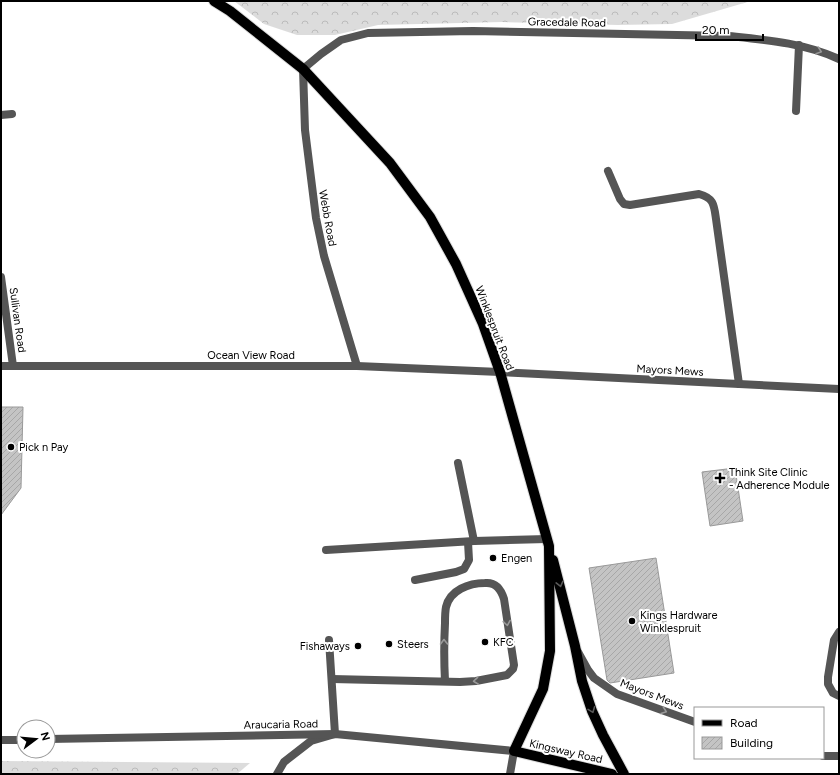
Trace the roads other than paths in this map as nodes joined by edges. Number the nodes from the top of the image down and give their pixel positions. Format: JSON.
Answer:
{"nodes":[{"id":1,"x":214,"y":1,"type":"edge"},
{"id":2,"x":799,"y":45,"type":"junction"},
{"id":3,"x":839,"y":59,"type":"edge"},
{"id":4,"x":303,"y":69,"type":"junction"},
{"id":5,"x":796,"y":111,"type":"dead end"},
{"id":6,"x":12,"y":114,"type":"dead end"},
{"id":7,"x":1,"y":115,"type":"edge"},
{"id":8,"x":608,"y":171,"type":"dead end"},
{"id":9,"x":1,"y":277,"type":"edge"},
{"id":10,"x":1,"y":366,"type":"edge"},
{"id":11,"x":13,"y":366,"type":"junction"},
{"id":12,"x":357,"y":366,"type":"junction"},
{"id":13,"x":500,"y":372,"type":"junction"},
{"id":14,"x":739,"y":384,"type":"junction"},
{"id":15,"x":839,"y":389,"type":"edge"},
{"id":16,"x":458,"y":463,"type":"dead end"},
{"id":17,"x":471,"y":541,"type":"junction"},
{"id":18,"x":548,"y":543,"type":"junction"},
{"id":19,"x":326,"y":550,"type":"dead end"},
{"id":20,"x":415,"y":580,"type":"dead end"},
{"id":21,"x":839,"y":632,"type":"edge"},
{"id":22,"x":329,"y":640,"type":"dead end"},
{"id":23,"x":575,"y":646,"type":"junction"},
{"id":24,"x":332,"y":680,"type":"junction"},
{"id":25,"x":444,"y":681,"type":"junction"},
{"id":26,"x":839,"y":696,"type":"edge"},
{"id":27,"x":694,"y":722,"type":"edge"},
{"id":28,"x":335,"y":734,"type":"junction"},
{"id":29,"x":56,"y":739,"type":"edge"},
{"id":30,"x":1,"y":740,"type":"edge"},
{"id":31,"x":16,"y":740,"type":"edge"},
{"id":32,"x":514,"y":751,"type":"junction"},
{"id":33,"x":824,"y":756,"type":"edge"},
{"id":34,"x":839,"y":756,"type":"edge"},
{"id":35,"x":277,"y":774,"type":"edge"},
{"id":36,"x":510,"y":774,"type":"edge"},
{"id":37,"x":612,"y":774,"type":"edge"},
{"id":38,"x":624,"y":774,"type":"edge"}],
"edges":[{"from":1,"to":4,"type":"main road","name":"Winklespruit Road"},
{"from":2,"to":3,"type":"street","name":"Gracedale Road","one_way":true},
{"from":2,"to":4,"type":"street","name":"Gracedale Road"},
{"from":2,"to":5,"type":"street"},
{"from":4,"to":12,"type":"street","name":"Webb Road"},
{"from":4,"to":13,"type":"main road","name":"Winklespruit Road"},
{"from":6,"to":7,"type":"street"},
{"from":8,"to":14,"type":"street"},
{"from":9,"to":11,"type":"street","name":"Sullivan Road"},
{"from":10,"to":11,"type":"street","name":"Ocean View Road"},
{"from":11,"to":12,"type":"street","name":"Ocean View Road"},
{"from":12,"to":13,"type":"street","name":"Ocean View Road"},
{"from":13,"to":14,"type":"street","name":"Mayors Mews"},
{"from":13,"to":18,"type":"main road","name":"Winklespruit Road"},
{"from":14,"to":15,"type":"street","name":"Mayors Mews"},
{"from":16,"to":17,"type":"street"},
{"from":17,"to":18,"type":"street"},
{"from":17,"to":19,"type":"street"},
{"from":17,"to":20,"type":"street"},
{"from":18,"to":23,"type":"main road","one_way":true},
{"from":18,"to":32,"type":"main road","name":"Winklespruit Road"},
{"from":21,"to":26,"type":"street"},
{"from":22,"to":24,"type":"street"},
{"from":23,"to":27,"type":"street","name":"Mayors Mews","one_way":true},
{"from":23,"to":38,"type":"main road","one_way":true},
{"from":24,"to":25,"type":"street"},
{"from":24,"to":28,"type":"street"},
{"from":25,"to":25,"type":"street","one_way":true},
{"from":28,"to":29,"type":"street","name":"Araucaria Road"},
{"from":28,"to":32,"type":"street","name":"Araucaria Road"},
{"from":28,"to":35,"type":"street"},
{"from":30,"to":31,"type":"street"},
{"from":32,"to":36,"type":"street"},
{"from":32,"to":37,"type":"main road","name":"Kingsway Road"},
{"from":33,"to":34,"type":"street"}]}
